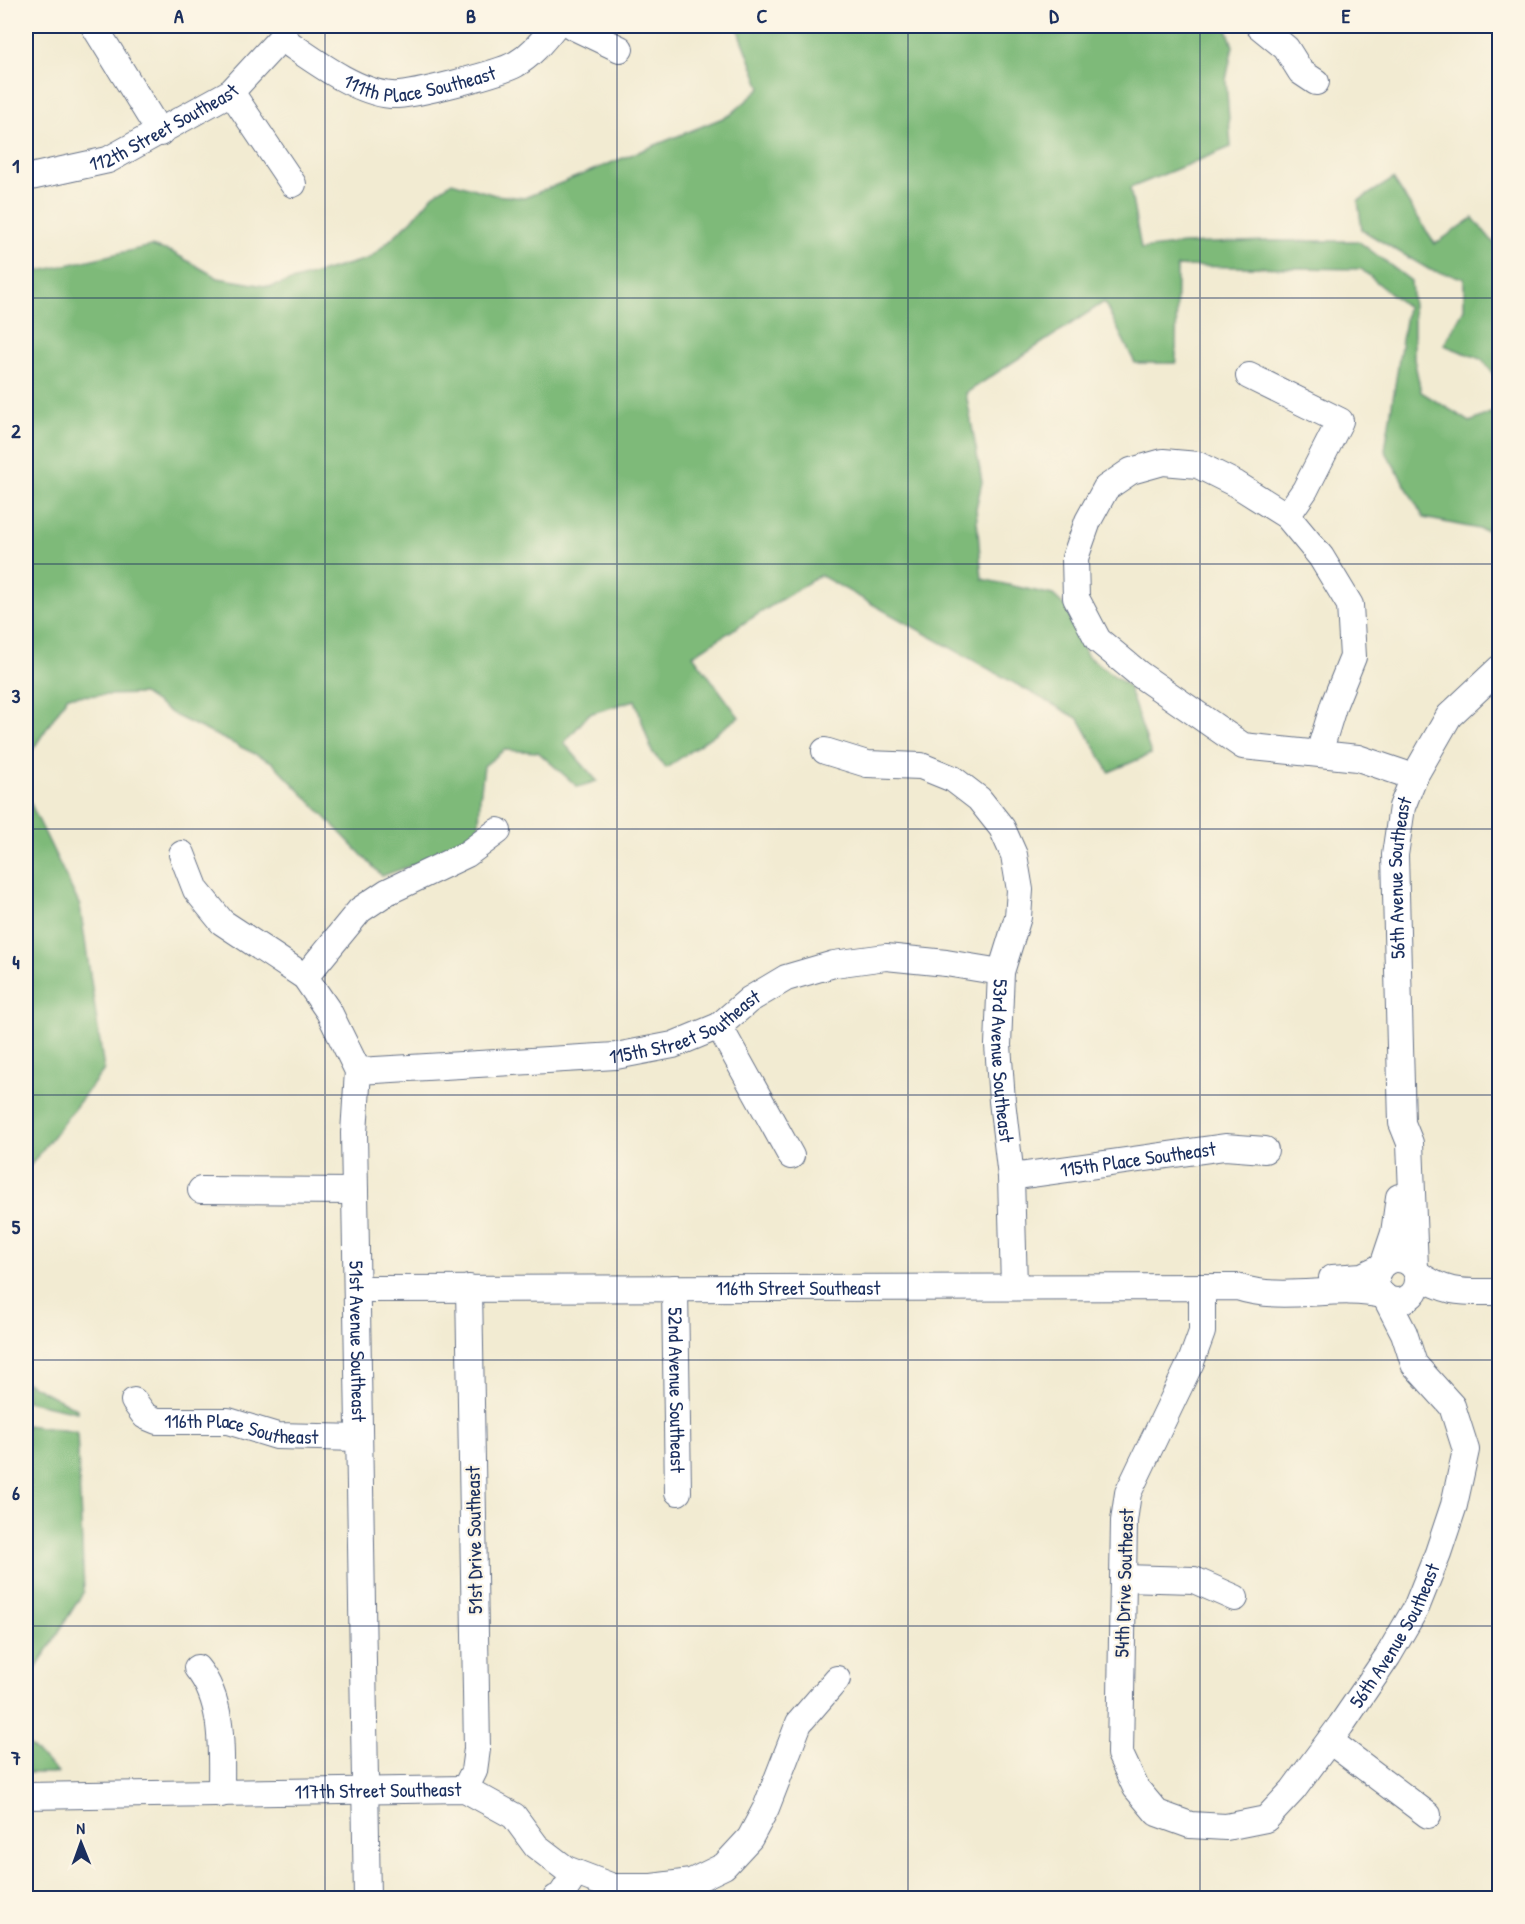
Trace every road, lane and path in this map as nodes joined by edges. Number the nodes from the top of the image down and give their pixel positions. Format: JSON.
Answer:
{"nodes":[{"id":1,"x":94,"y":26,"type":"edge"},
{"id":2,"x":555,"y":26,"type":"edge"},
{"id":3,"x":573,"y":26,"type":"edge"},
{"id":4,"x":1259,"y":26,"type":"edge"},
{"id":5,"x":283,"y":32,"type":"edge"},
{"id":6,"x":620,"y":50,"type":"dead end"},
{"id":7,"x":1316,"y":82,"type":"dead end"},
{"id":8,"x":231,"y":92,"type":"junction"},
{"id":9,"x":160,"y":133,"type":"junction"},
{"id":10,"x":26,"y":178,"type":"edge"},
{"id":11,"x":292,"y":184,"type":"dead end"},
{"id":12,"x":1250,"y":376,"type":"dead end"},
{"id":13,"x":1287,"y":516,"type":"junction"},
{"id":14,"x":1500,"y":668,"type":"edge"},
{"id":15,"x":825,"y":752,"type":"dead end"},
{"id":16,"x":1320,"y":753,"type":"junction"},
{"id":17,"x":1414,"y":777,"type":"junction"},
{"id":18,"x":498,"y":831,"type":"dead end"},
{"id":19,"x":182,"y":854,"type":"dead end"},
{"id":20,"x":1001,"y":972,"type":"junction"},
{"id":21,"x":305,"y":977,"type":"junction"},
{"id":22,"x":718,"y":1026,"type":"junction"},
{"id":23,"x":358,"y":1071,"type":"junction"},
{"id":24,"x":1402,"y":1123,"type":"junction"},
{"id":25,"x":1265,"y":1150,"type":"dead end"},
{"id":26,"x":791,"y":1156,"type":"dead end"},
{"id":27,"x":1011,"y":1177,"type":"junction"},
{"id":28,"x":201,"y":1190,"type":"dead end"},
{"id":29,"x":355,"y":1191,"type":"junction"},
{"id":30,"x":1381,"y":1266,"type":"junction"},
{"id":31,"x":1014,"y":1286,"type":"junction"},
{"id":32,"x":1202,"y":1287,"type":"junction"},
{"id":33,"x":1237,"y":1287,"type":"junction"},
{"id":34,"x":469,"y":1288,"type":"junction"},
{"id":35,"x":675,"y":1288,"type":"junction"},
{"id":36,"x":1404,"y":1288,"type":"junction"},
{"id":37,"x":358,"y":1289,"type":"junction"},
{"id":38,"x":1500,"y":1292,"type":"edge"},
{"id":39,"x":134,"y":1401,"type":"dead end"},
{"id":40,"x":359,"y":1438,"type":"junction"},
{"id":41,"x":678,"y":1492,"type":"dead end"},
{"id":42,"x":1123,"y":1578,"type":"junction"},
{"id":43,"x":1235,"y":1598,"type":"dead end"},
{"id":44,"x":197,"y":1668,"type":"dead end"},
{"id":45,"x":837,"y":1679,"type":"dead end"},
{"id":46,"x":1330,"y":1741,"type":"junction"},
{"id":47,"x":465,"y":1789,"type":"junction"},
{"id":48,"x":365,"y":1792,"type":"junction"},
{"id":49,"x":221,"y":1794,"type":"junction"},
{"id":50,"x":26,"y":1796,"type":"edge"},
{"id":51,"x":1157,"y":1813,"type":"joint"},
{"id":52,"x":1428,"y":1815,"type":"dead end"},
{"id":53,"x":576,"y":1873,"type":"junction"},
{"id":54,"x":367,"y":1899,"type":"edge"},
{"id":55,"x":556,"y":1899,"type":"edge"}],
"edges":[{"from":1,"to":9,"type":"street"},
{"from":2,"to":5,"type":"street","name":"111th Place Southeast"},
{"from":3,"to":6,"type":"street"},
{"from":4,"to":7,"type":"street"},
{"from":5,"to":8,"type":"street","name":"112th Street Southeast"},
{"from":8,"to":9,"type":"street","name":"112th Street Southeast"},
{"from":8,"to":11,"type":"street"},
{"from":9,"to":10,"type":"street","name":"112th Street Southeast"},
{"from":12,"to":13,"type":"street"},
{"from":13,"to":16,"type":"street"},
{"from":13,"to":16,"type":"street"},
{"from":14,"to":17,"type":"street","name":"56th Avenue Southeast"},
{"from":15,"to":20,"type":"street","name":"53rd Avenue Southeast"},
{"from":16,"to":17,"type":"street"},
{"from":17,"to":24,"type":"street","name":"56th Avenue Southeast"},
{"from":18,"to":21,"type":"street"},
{"from":19,"to":21,"type":"street","name":"51st Avenue Southeast"},
{"from":20,"to":22,"type":"street","name":"115th Street Southeast"},
{"from":20,"to":27,"type":"street","name":"53rd Avenue Southeast"},
{"from":21,"to":23,"type":"street","name":"51st Avenue Southeast"},
{"from":22,"to":23,"type":"street","name":"115th Street Southeast"},
{"from":22,"to":26,"type":"street"},
{"from":23,"to":29,"type":"street","name":"51st Avenue Southeast"},
{"from":24,"to":30,"type":"street","name":"56th Avenue Southeast"},
{"from":24,"to":36,"type":"street","name":"56th Avenue Southeast"},
{"from":25,"to":27,"type":"street","name":"115th Place Southeast"},
{"from":27,"to":31,"type":"street","name":"53rd Avenue Southeast"},
{"from":28,"to":29,"type":"street"},
{"from":29,"to":37,"type":"street","name":"51st Avenue Southeast"},
{"from":30,"to":33,"type":"street","name":"116th Street Southeast"},
{"from":30,"to":36,"type":"street"},
{"from":30,"to":36,"type":"street"},
{"from":31,"to":32,"type":"street","name":"116th Street Southeast"},
{"from":31,"to":35,"type":"street","name":"116th Street Southeast"},
{"from":32,"to":33,"type":"street","name":"116th Street Southeast"},
{"from":32,"to":42,"type":"street","name":"54th Drive Southeast"},
{"from":33,"to":36,"type":"street","name":"116th Street Southeast"},
{"from":34,"to":35,"type":"street","name":"116th Street Southeast"},
{"from":34,"to":37,"type":"street","name":"116th Street Southeast"},
{"from":34,"to":47,"type":"street","name":"51st Drive Southeast"},
{"from":35,"to":41,"type":"street","name":"52nd Avenue Southeast"},
{"from":36,"to":38,"type":"street"},
{"from":36,"to":46,"type":"street","name":"56th Avenue Southeast"},
{"from":37,"to":40,"type":"street","name":"51st Avenue Southeast"},
{"from":39,"to":40,"type":"street","name":"116th Place Southeast"},
{"from":40,"to":48,"type":"street","name":"51st Avenue Southeast"},
{"from":42,"to":43,"type":"street"},
{"from":42,"to":51,"type":"street","name":"54th Drive Southeast"},
{"from":44,"to":49,"type":"street"},
{"from":45,"to":53,"type":"street","name":"117th Street Southeast"},
{"from":46,"to":51,"type":"street","name":"56th Avenue Southeast"},
{"from":46,"to":52,"type":"street"},
{"from":47,"to":48,"type":"street","name":"117th Street Southeast"},
{"from":47,"to":53,"type":"street","name":"117th Street Southeast"},
{"from":48,"to":49,"type":"street","name":"117th Street Southeast"},
{"from":48,"to":54,"type":"street","name":"51st Avenue Southeast"},
{"from":49,"to":50,"type":"street","name":"117th Street Southeast"},
{"from":53,"to":55,"type":"street"}]}
